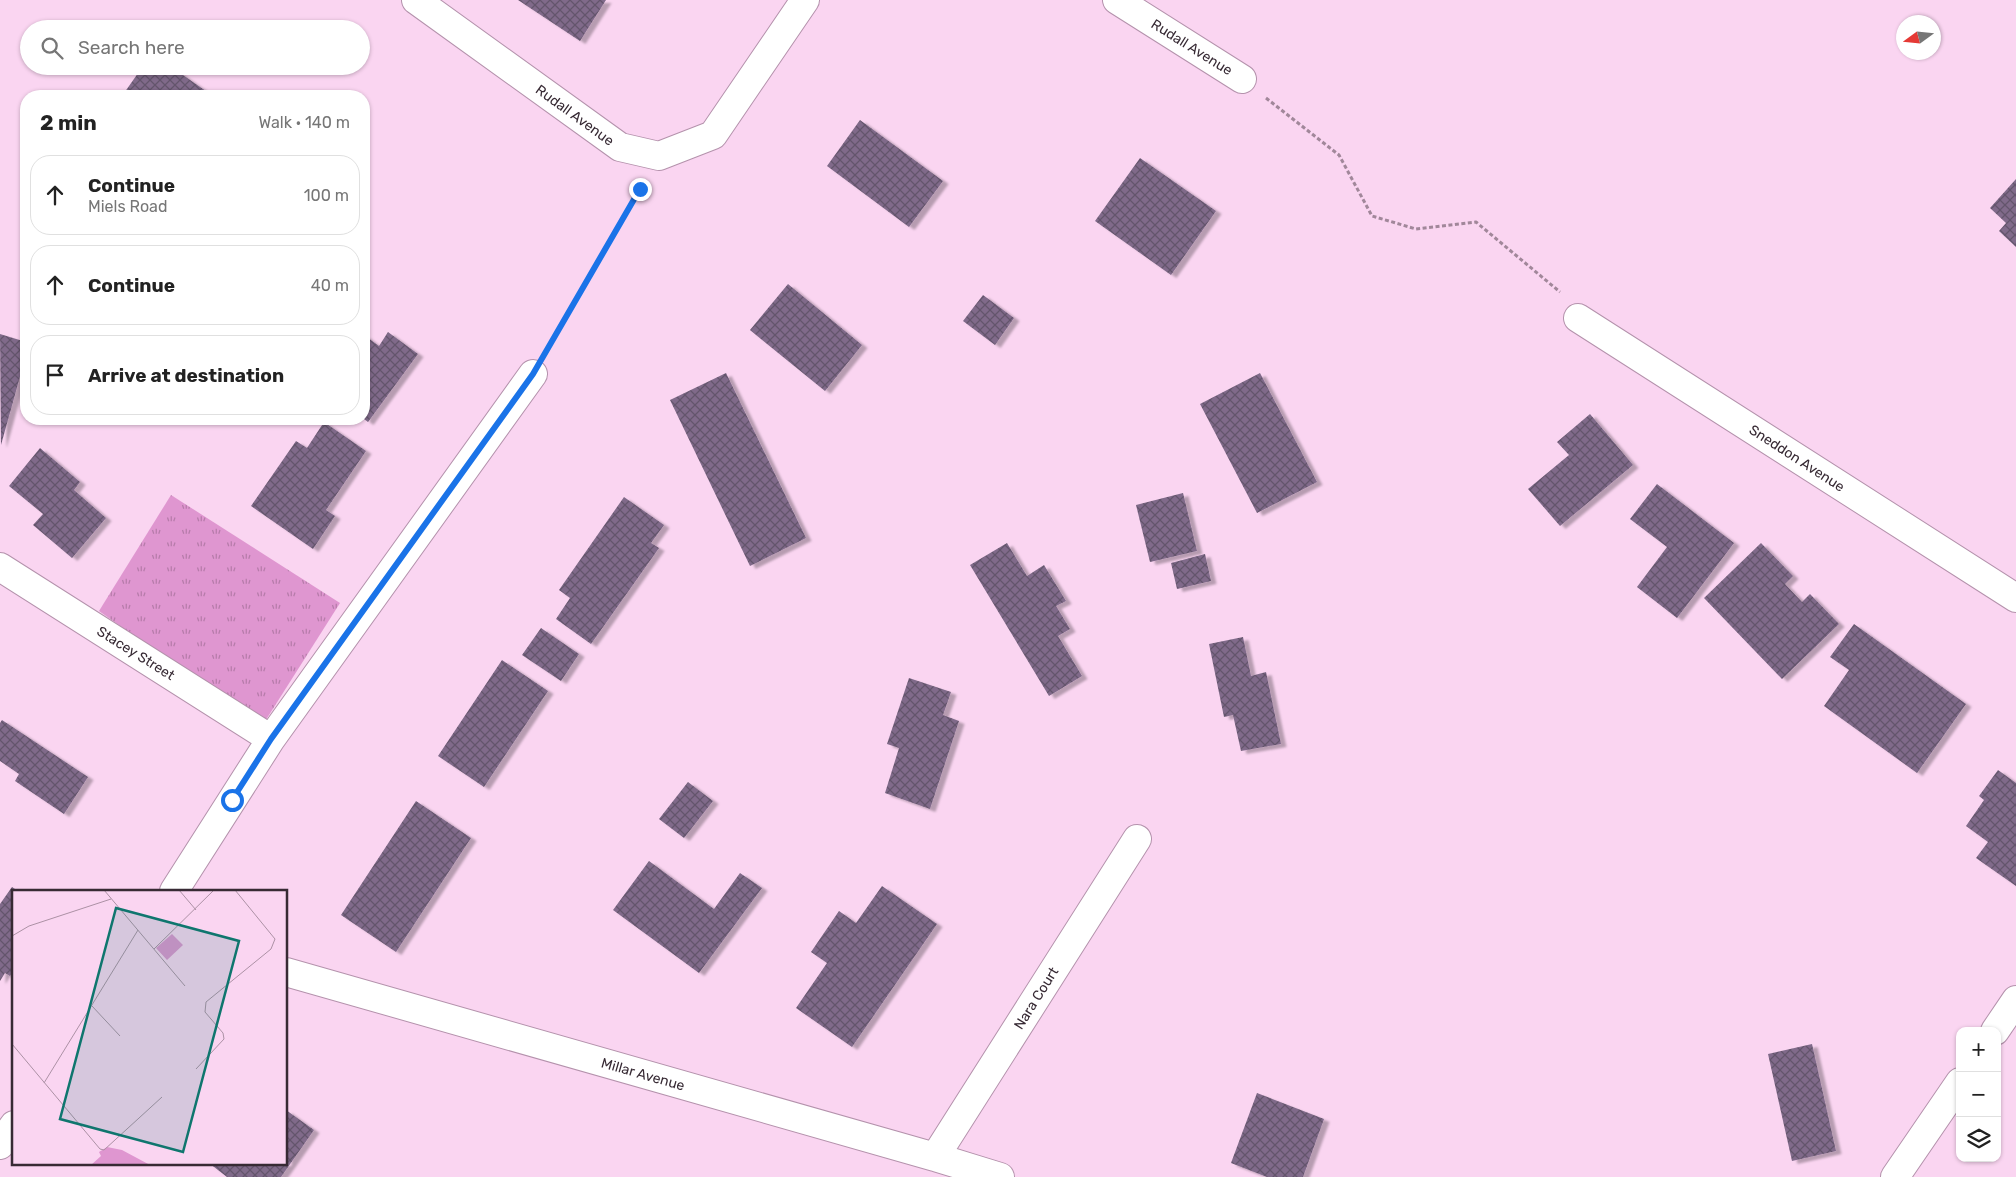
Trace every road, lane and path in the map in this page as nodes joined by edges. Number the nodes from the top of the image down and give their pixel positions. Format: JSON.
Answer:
{"nodes":[{"id":1,"x":416,"y":0,"type":"edge"},
{"id":2,"x":805,"y":0,"type":"edge"},
{"id":3,"x":1117,"y":0,"type":"edge"},
{"id":4,"x":1242,"y":79,"type":"joint"},
{"id":5,"x":659,"y":156,"type":"junction"},
{"id":6,"x":1578,"y":318,"type":"joint"},
{"id":7,"x":533,"y":374,"type":"joint"},
{"id":8,"x":0,"y":567,"type":"edge"},
{"id":9,"x":2016,"y":598,"type":"edge"},
{"id":10,"x":271,"y":739,"type":"junction"},
{"id":11,"x":1137,"y":839,"type":"dead end"},
{"id":12,"x":175,"y":890,"type":"edge"},
{"id":13,"x":288,"y":973,"type":"edge"},
{"id":14,"x":2016,"y":1000,"type":"edge"},
{"id":15,"x":1998,"y":1027,"type":"edge"},
{"id":16,"x":1956,"y":1088,"type":"edge"},
{"id":17,"x":12,"y":1128,"type":"edge"},
{"id":18,"x":0,"y":1144,"type":"edge"},
{"id":19,"x":935,"y":1157,"type":"junction"},
{"id":20,"x":1000,"y":1177,"type":"edge"},
{"id":21,"x":1895,"y":1177,"type":"edge"}],
"edges":[{"from":1,"to":5,"type":"street","name":"Rudall Avenue"},
{"from":2,"to":5,"type":"street"},
{"from":3,"to":4,"type":"street","name":"Rudall Avenue"},
{"from":4,"to":6,"type":"path"},
{"from":5,"to":7,"type":"path"},
{"from":6,"to":9,"type":"street","name":"Sneddon Avenue"},
{"from":7,"to":10,"type":"street"},
{"from":8,"to":10,"type":"street","name":"Stacey Street"},
{"from":10,"to":12,"type":"street"},
{"from":11,"to":19,"type":"street","name":"Nara Court"},
{"from":13,"to":19,"type":"street","name":"Millar Avenue"},
{"from":14,"to":15,"type":"street"},
{"from":16,"to":21,"type":"street"},
{"from":17,"to":18,"type":"street"},
{"from":19,"to":20,"type":"street","name":"Millar Avenue"}]}
